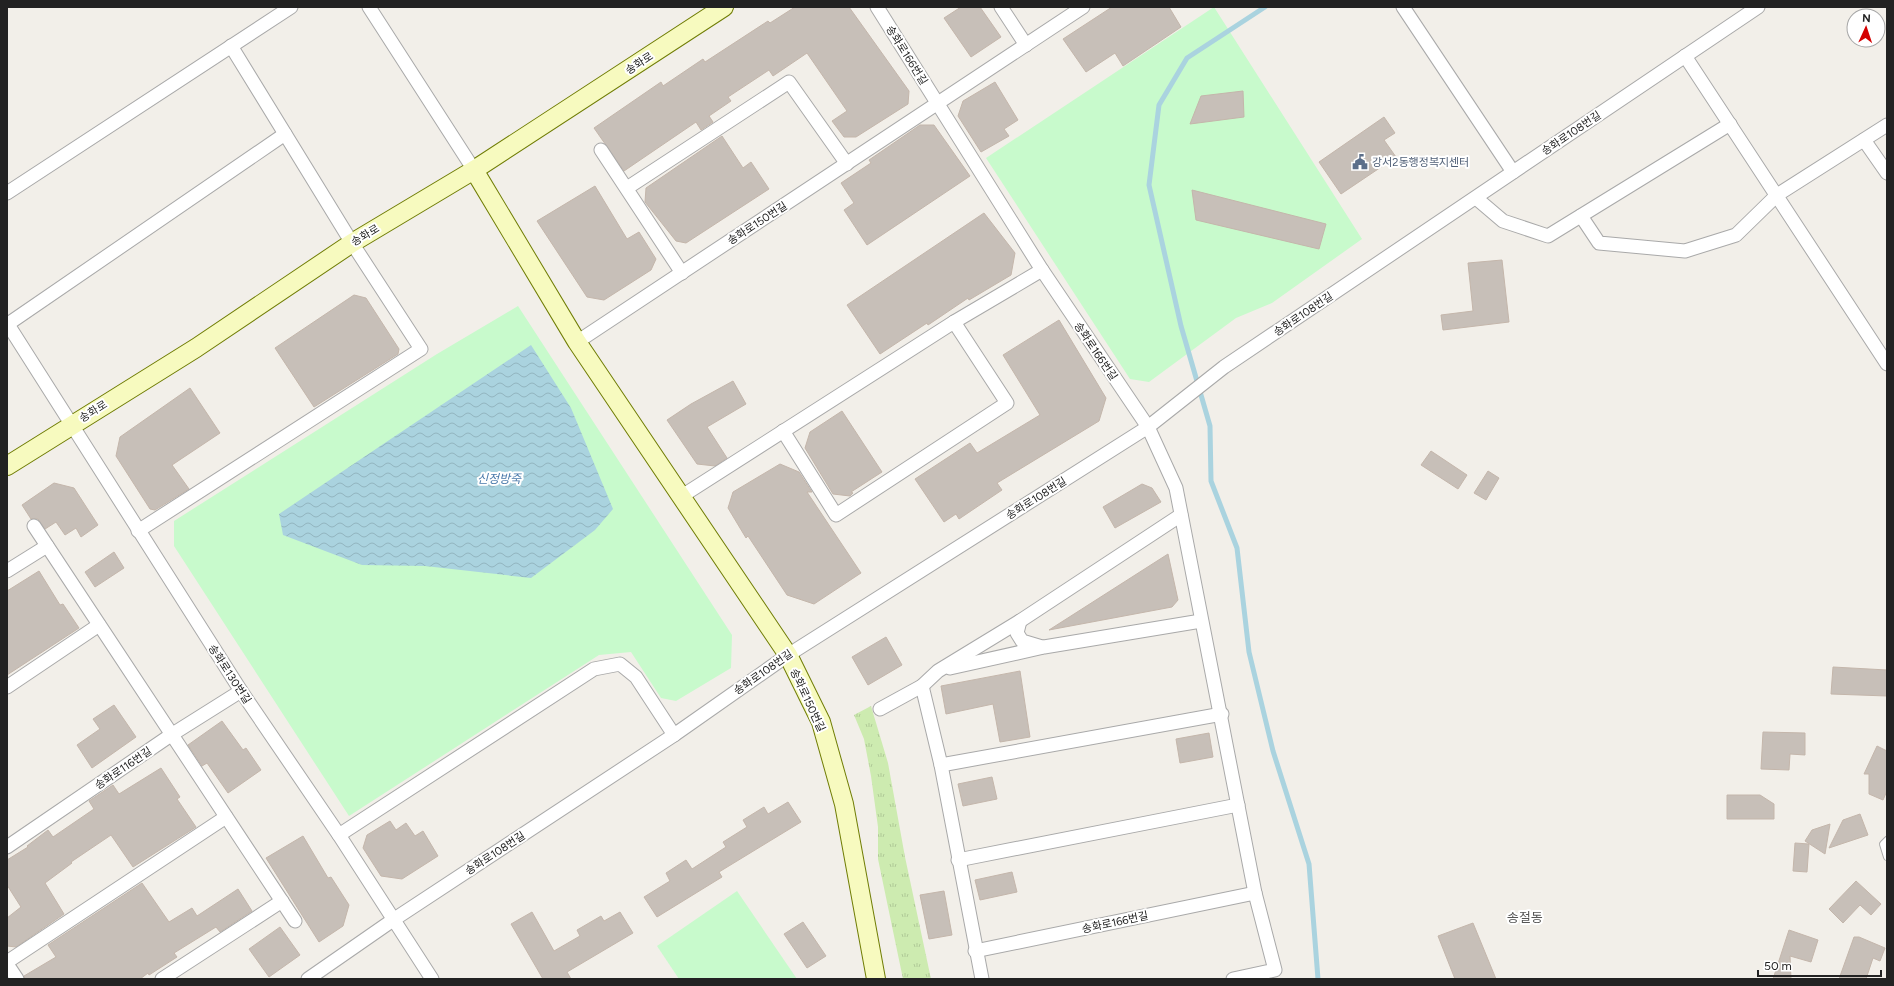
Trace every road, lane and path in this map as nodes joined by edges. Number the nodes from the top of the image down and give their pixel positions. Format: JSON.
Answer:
{"nodes":[{"id":1,"x":291,"y":7,"type":"edge"},
{"id":2,"x":369,"y":7,"type":"edge"},
{"id":3,"x":724,"y":7,"type":"edge"},
{"id":4,"x":877,"y":7,"type":"edge"},
{"id":5,"x":1001,"y":7,"type":"edge"},
{"id":6,"x":1083,"y":7,"type":"edge"},
{"id":7,"x":1404,"y":7,"type":"edge"},
{"id":8,"x":1758,"y":7,"type":"edge"},
{"id":9,"x":1026,"y":45,"type":"junction"},
{"id":10,"x":231,"y":46,"type":"junction"},
{"id":11,"x":1686,"y":56,"type":"junction"},
{"id":12,"x":937,"y":104,"type":"junction"},
{"id":13,"x":1730,"y":124,"type":"junction"},
{"id":14,"x":1887,"y":125,"type":"edge"},
{"id":15,"x":285,"y":134,"type":"junction"},
{"id":16,"x":1864,"y":140,"type":"junction"},
{"id":17,"x":601,"y":150,"type":"dead end"},
{"id":18,"x":847,"y":164,"type":"junction"},
{"id":19,"x":474,"y":170,"type":"junction"},
{"id":20,"x":1513,"y":172,"type":"junction"},
{"id":21,"x":1887,"y":173,"type":"edge"},
{"id":22,"x":626,"y":188,"type":"junction"},
{"id":23,"x":7,"y":193,"type":"edge"},
{"id":24,"x":1776,"y":196,"type":"junction"},
{"id":25,"x":1476,"y":198,"type":"junction"},
{"id":26,"x":1580,"y":216,"type":"junction"},
{"id":27,"x":352,"y":243,"type":"junction"},
{"id":28,"x":1042,"y":270,"type":"junction"},
{"id":29,"x":682,"y":273,"type":"junction"},
{"id":30,"x":954,"y":322,"type":"junction"},
{"id":31,"x":7,"y":324,"type":"edge"},
{"id":32,"x":577,"y":342,"type":"junction"},
{"id":33,"x":1887,"y":364,"type":"edge"},
{"id":34,"x":72,"y":424,"type":"junction"},
{"id":35,"x":1148,"y":427,"type":"junction"},
{"id":36,"x":783,"y":431,"type":"junction"},
{"id":37,"x":7,"y":466,"type":"edge"},
{"id":38,"x":682,"y":496,"type":"junction"},
{"id":39,"x":1181,"y":515,"type":"junction"},
{"id":40,"x":34,"y":526,"type":"dead end"},
{"id":41,"x":138,"y":532,"type":"junction"},
{"id":42,"x":47,"y":546,"type":"junction"},
{"id":43,"x":7,"y":571,"type":"edge"},
{"id":44,"x":1020,"y":621,"type":"junction"},
{"id":45,"x":1201,"y":621,"type":"junction"},
{"id":46,"x":99,"y":625,"type":"junction"},
{"id":47,"x":1044,"y":647,"type":"junction"},
{"id":48,"x":788,"y":655,"type":"junction"},
{"id":49,"x":938,"y":671,"type":"junction"},
{"id":50,"x":922,"y":686,"type":"junction"},
{"id":51,"x":7,"y":687,"type":"edge"},
{"id":52,"x":241,"y":691,"type":"junction"},
{"id":53,"x":880,"y":709,"type":"dead end"},
{"id":54,"x":1222,"y":714,"type":"junction"},
{"id":55,"x":171,"y":735,"type":"junction"},
{"id":56,"x":674,"y":735,"type":"junction"},
{"id":57,"x":941,"y":765,"type":"junction"},
{"id":58,"x":1238,"y":805,"type":"junction"},
{"id":59,"x":226,"y":817,"type":"junction"},
{"id":60,"x":339,"y":835,"type":"junction"},
{"id":61,"x":1887,"y":840,"type":"edge"},
{"id":62,"x":7,"y":847,"type":"edge"},
{"id":63,"x":1887,"y":857,"type":"edge"},
{"id":64,"x":958,"y":860,"type":"junction"},
{"id":65,"x":1255,"y":892,"type":"junction"},
{"id":66,"x":282,"y":902,"type":"junction"},
{"id":67,"x":393,"y":920,"type":"junction"},
{"id":68,"x":295,"y":921,"type":"dead end"},
{"id":69,"x":975,"y":951,"type":"junction"},
{"id":70,"x":7,"y":963,"type":"edge"},
{"id":71,"x":17,"y":979,"type":"edge"},
{"id":72,"x":162,"y":979,"type":"edge"},
{"id":73,"x":308,"y":979,"type":"edge"},
{"id":74,"x":432,"y":979,"type":"edge"},
{"id":75,"x":876,"y":979,"type":"edge"},
{"id":76,"x":982,"y":979,"type":"edge"},
{"id":77,"x":1233,"y":979,"type":"edge"}],
"edges":[{"from":1,"to":10,"type":"street"},
{"from":2,"to":19,"type":"street"},
{"from":3,"to":19,"type":"street","name":"송화로"},
{"from":4,"to":12,"type":"street","name":"송화로166번길"},
{"from":5,"to":9,"type":"street"},
{"from":6,"to":9,"type":"street"},
{"from":7,"to":20,"type":"street"},
{"from":8,"to":11,"type":"street","name":"송화로108번길"},
{"from":9,"to":12,"type":"street"},
{"from":10,"to":15,"type":"street"},
{"from":10,"to":23,"type":"street"},
{"from":11,"to":13,"type":"street"},
{"from":11,"to":20,"type":"street","name":"송화로108번길"},
{"from":12,"to":18,"type":"street","name":"송화로150번길"},
{"from":12,"to":28,"type":"street","name":"송화로166번길"},
{"from":13,"to":24,"type":"street"},
{"from":13,"to":26,"type":"street"},
{"from":14,"to":16,"type":"street"},
{"from":15,"to":27,"type":"street"},
{"from":15,"to":31,"type":"street"},
{"from":16,"to":21,"type":"street"},
{"from":16,"to":24,"type":"street"},
{"from":17,"to":22,"type":"street"},
{"from":18,"to":22,"type":"street"},
{"from":18,"to":29,"type":"street","name":"송화로150번길"},
{"from":19,"to":27,"type":"street","name":"송화로"},
{"from":19,"to":32,"type":"street","name":"송화로150번길"},
{"from":20,"to":25,"type":"street","name":"송화로108번길"},
{"from":22,"to":29,"type":"street"},
{"from":24,"to":26,"type":"street"},
{"from":24,"to":33,"type":"street"},
{"from":25,"to":26,"type":"street"},
{"from":25,"to":35,"type":"street","name":"송화로108번길"},
{"from":27,"to":34,"type":"street","name":"송화로"},
{"from":27,"to":41,"type":"street"},
{"from":28,"to":30,"type":"street"},
{"from":28,"to":35,"type":"street","name":"송화로166번길"},
{"from":29,"to":32,"type":"street","name":"송화로150번길"},
{"from":30,"to":36,"type":"street"},
{"from":30,"to":36,"type":"street"},
{"from":31,"to":34,"type":"street","name":"송화로130번길"},
{"from":32,"to":38,"type":"street","name":"송화로150번길"},
{"from":34,"to":37,"type":"street","name":"송화로"},
{"from":34,"to":41,"type":"street","name":"송화로130번길"},
{"from":35,"to":39,"type":"street","name":"송화로166번길"},
{"from":35,"to":48,"type":"street","name":"송화로108번길"},
{"from":36,"to":38,"type":"street"},
{"from":38,"to":48,"type":"street","name":"송화로150번길"},
{"from":39,"to":44,"type":"street"},
{"from":39,"to":45,"type":"street","name":"송화로166번길"},
{"from":40,"to":42,"type":"street"},
{"from":41,"to":52,"type":"street","name":"송화로130번길"},
{"from":42,"to":43,"type":"street"},
{"from":42,"to":46,"type":"street"},
{"from":44,"to":47,"type":"street"},
{"from":44,"to":49,"type":"street"},
{"from":45,"to":47,"type":"street"},
{"from":45,"to":54,"type":"street","name":"송화로166번길"},
{"from":46,"to":51,"type":"street"},
{"from":46,"to":55,"type":"street"},
{"from":47,"to":49,"type":"street"},
{"from":48,"to":56,"type":"street","name":"송화로108번길"},
{"from":48,"to":75,"type":"street","name":"송화로150번길"},
{"from":49,"to":50,"type":"street"},
{"from":50,"to":53,"type":"street"},
{"from":50,"to":57,"type":"street"},
{"from":52,"to":55,"type":"street","name":"송화로116번길"},
{"from":52,"to":60,"type":"street","name":"송화로130번길"},
{"from":54,"to":57,"type":"street"},
{"from":54,"to":58,"type":"street","name":"송화로166번길"},
{"from":55,"to":59,"type":"street"},
{"from":55,"to":62,"type":"street","name":"송화로116번길"},
{"from":56,"to":60,"type":"street"},
{"from":56,"to":67,"type":"street","name":"송화로108번길"},
{"from":57,"to":64,"type":"street"},
{"from":58,"to":64,"type":"street"},
{"from":58,"to":65,"type":"street","name":"송화로166번길"},
{"from":59,"to":66,"type":"street"},
{"from":59,"to":70,"type":"street"},
{"from":60,"to":67,"type":"street","name":"송화로130번길"},
{"from":61,"to":63,"type":"lane"},
{"from":64,"to":69,"type":"street"},
{"from":65,"to":69,"type":"street","name":"송화로166번길"},
{"from":65,"to":77,"type":"street","name":"송화로166번길"},
{"from":66,"to":68,"type":"street"},
{"from":66,"to":72,"type":"street"},
{"from":67,"to":73,"type":"street","name":"송화로108번길"},
{"from":67,"to":74,"type":"street","name":"송화로130번길"},
{"from":69,"to":76,"type":"street"},
{"from":70,"to":71,"type":"street"}]}
